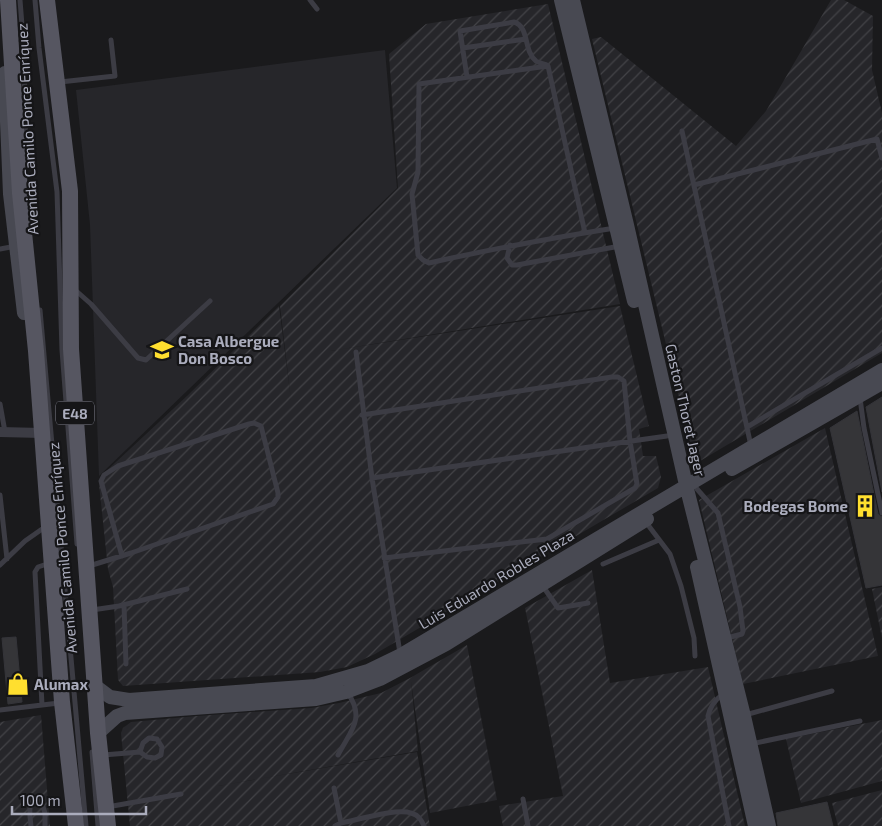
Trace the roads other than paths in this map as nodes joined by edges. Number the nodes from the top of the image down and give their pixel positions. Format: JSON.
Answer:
{"nodes":[{"id":1,"x":2,"y":0,"type":"edge"},
{"id":2,"x":8,"y":0,"type":"edge"},
{"id":3,"x":20,"y":0,"type":"edge"},
{"id":4,"x":35,"y":0,"type":"edge"},
{"id":5,"x":47,"y":0,"type":"edge"},
{"id":6,"x":310,"y":0,"type":"edge"},
{"id":7,"x":561,"y":0,"type":"edge"},
{"id":8,"x":572,"y":0,"type":"edge"},
{"id":9,"x":317,"y":9,"type":"dead end"},
{"id":10,"x":526,"y":38,"type":"junction"},
{"id":11,"x":111,"y":40,"type":"dead end"},
{"id":12,"x":463,"y":48,"type":"junction"},
{"id":13,"x":548,"y":66,"type":"junction"},
{"id":14,"x":468,"y":77,"type":"junction"},
{"id":15,"x":57,"y":83,"type":"junction"},
{"id":16,"x":682,"y":131,"type":"dead end"},
{"id":17,"x":879,"y":138,"type":"edge"},
{"id":18,"x":882,"y":158,"type":"edge"},
{"id":19,"x":26,"y":174,"type":"dead end"},
{"id":20,"x":694,"y":185,"type":"junction"},
{"id":21,"x":622,"y":226,"type":"junction"},
{"id":22,"x":585,"y":233,"type":"junction"},
{"id":23,"x":626,"y":244,"type":"junction"},
{"id":24,"x":510,"y":245,"type":"junction"},
{"id":25,"x":16,"y":246,"type":"junction"},
{"id":26,"x":0,"y":249,"type":"edge"},
{"id":27,"x":71,"y":287,"type":"junction"},
{"id":28,"x":210,"y":300,"type":"dead end"},
{"id":29,"x":39,"y":301,"type":"dead end"},
{"id":30,"x":882,"y":348,"type":"edge"},
{"id":31,"x":356,"y":352,"type":"dead end"},
{"id":32,"x":882,"y":370,"type":"edge"},
{"id":33,"x":882,"y":383,"type":"edge"},
{"id":34,"x":857,"y":391,"type":"junction"},
{"id":35,"x":0,"y":404,"type":"edge"},
{"id":36,"x":362,"y":415,"type":"junction"},
{"id":37,"x":746,"y":428,"type":"junction"},
{"id":38,"x":3,"y":432,"type":"edge"},
{"id":39,"x":42,"y":433,"type":"junction"},
{"id":40,"x":667,"y":436,"type":"junction"},
{"id":41,"x":630,"y":441,"type":"junction"},
{"id":42,"x":751,"y":447,"type":"junction"},
{"id":43,"x":372,"y":478,"type":"junction"},
{"id":44,"x":687,"y":491,"type":"junction"},
{"id":45,"x":0,"y":496,"type":"edge"},
{"id":46,"x":882,"y":513,"type":"edge"},
{"id":47,"x":645,"y":520,"type":"junction"},
{"id":48,"x":48,"y":525,"type":"junction"},
{"id":49,"x":659,"y":540,"type":"junction"},
{"id":50,"x":77,"y":548,"type":"dead end"},
{"id":51,"x":122,"y":556,"type":"junction"},
{"id":52,"x":384,"y":558,"type":"junction"},
{"id":53,"x":7,"y":559,"type":"junction"},
{"id":54,"x":51,"y":563,"type":"junction"},
{"id":55,"x":603,"y":564,"type":"dead end"},
{"id":56,"x":0,"y":565,"type":"edge"},
{"id":57,"x":86,"y":567,"type":"junction"},
{"id":58,"x":542,"y":584,"type":"junction"},
{"id":59,"x":187,"y":589,"type":"dead end"},
{"id":60,"x":588,"y":603,"type":"dead end"},
{"id":61,"x":124,"y":605,"type":"junction"},
{"id":62,"x":89,"y":611,"type":"junction"},
{"id":63,"x":725,"y":639,"type":"junction"},
{"id":64,"x":401,"y":655,"type":"junction"},
{"id":65,"x":696,"y":656,"type":"dead end"},
{"id":66,"x":126,"y":664,"type":"dead end"},
{"id":67,"x":94,"y":685,"type":"junction"},
{"id":68,"x":346,"y":692,"type":"junction"},
{"id":69,"x":725,"y":692,"type":"junction"},
{"id":70,"x":832,"y":692,"type":"dead end"},
{"id":71,"x":62,"y":702,"type":"junction"},
{"id":72,"x":42,"y":705,"type":"junction"},
{"id":73,"x":0,"y":710,"type":"edge"},
{"id":74,"x":744,"y":716,"type":"junction"},
{"id":75,"x":860,"y":721,"type":"dead end"},
{"id":76,"x":96,"y":743,"type":"junction"},
{"id":77,"x":751,"y":744,"type":"junction"},
{"id":78,"x":140,"y":752,"type":"junction"},
{"id":79,"x":338,"y":755,"type":"dead end"},
{"id":80,"x":334,"y":788,"type":"dead end"},
{"id":81,"x":181,"y":794,"type":"dead end"},
{"id":82,"x":523,"y":800,"type":"dead end"},
{"id":83,"x":106,"y":808,"type":"junction"},
{"id":84,"x":341,"y":822,"type":"junction"},
{"id":85,"x":31,"y":826,"type":"edge"},
{"id":86,"x":45,"y":826,"type":"edge"},
{"id":87,"x":76,"y":826,"type":"edge"},
{"id":88,"x":86,"y":826,"type":"edge"},
{"id":89,"x":98,"y":826,"type":"edge"},
{"id":90,"x":108,"y":826,"type":"edge"},
{"id":91,"x":335,"y":826,"type":"edge"},
{"id":92,"x":424,"y":826,"type":"edge"},
{"id":93,"x":528,"y":826,"type":"edge"},
{"id":94,"x":729,"y":826,"type":"edge"},
{"id":95,"x":755,"y":826,"type":"edge"},
{"id":96,"x":769,"y":826,"type":"edge"}],
"edges":[{"from":1,"to":25,"type":"street","name":"Avenida Camilo Ponce Enríquez","number":"E48"},
{"from":2,"to":39,"type":"main road","name":"Avenida Camilo Ponce Enríquez","number":"E48"},
{"from":3,"to":19,"type":"lane","name":"Avenida Camilo Ponce Enríquez"},
{"from":4,"to":50,"type":"lane","name":"Avenida Camilo Ponce Enríquez"},
{"from":5,"to":15,"type":"main road","name":"Avenida Camilo Ponce Enríquez","number":"E48"},
{"from":6,"to":9,"type":"lane"},
{"from":7,"to":21,"type":"street","name":"Gaston Thoret Jager"},
{"from":8,"to":21,"type":"street","name":"Gaston Thoret Jager"},
{"from":10,"to":12,"type":"lane"},
{"from":10,"to":12,"type":"lane"},
{"from":10,"to":13,"type":"lane"},
{"from":11,"to":15,"type":"lane"},
{"from":12,"to":14,"type":"lane"},
{"from":13,"to":14,"type":"lane"},
{"from":13,"to":22,"type":"lane"},
{"from":14,"to":24,"type":"lane"},
{"from":15,"to":27,"type":"main road","name":"Avenida Camilo Ponce Enríquez","number":"E48"},
{"from":16,"to":20,"type":"lane"},
{"from":17,"to":18,"type":"lane"},
{"from":17,"to":20,"type":"lane"},
{"from":20,"to":37,"type":"lane"},
{"from":21,"to":22,"type":"lane"},
{"from":21,"to":23,"type":"street","name":"Gaston Thoret Jager"},
{"from":22,"to":24,"type":"lane"},
{"from":23,"to":24,"type":"lane"},
{"from":23,"to":40,"type":"street","name":"Gaston Thoret Jager"},
{"from":23,"to":44,"type":"street","name":"Gaston Thoret Jager"},
{"from":25,"to":26,"type":"lane"},
{"from":25,"to":39,"type":"street","name":"Avenida Camilo Ponce Enríquez","number":"E48"},
{"from":27,"to":28,"type":"lane"},
{"from":27,"to":57,"type":"main road","name":"Avenida Camilo Ponce Enríquez","number":"E48"},
{"from":29,"to":88,"type":"lane","name":"Avenida Camilo Ponce Enríquez"},
{"from":30,"to":37,"type":"lane"},
{"from":31,"to":36,"type":"lane"},
{"from":32,"to":34,"type":"street","name":"Luis Eduardo Robles Plaza"},
{"from":33,"to":34,"type":"street","name":"Luis Eduardo Robles Plaza"},
{"from":34,"to":42,"type":"street","name":"Luis Eduardo Robles Plaza"},
{"from":34,"to":44,"type":"street","name":"Luis Eduardo Robles Plaza"},
{"from":34,"to":46,"type":"lane"},
{"from":35,"to":38,"type":"lane"},
{"from":36,"to":41,"type":"lane"},
{"from":36,"to":43,"type":"lane"},
{"from":37,"to":42,"type":"lane"},
{"from":38,"to":39,"type":"street"},
{"from":39,"to":48,"type":"main road","name":"Avenida Camilo Ponce Enríquez","number":"E48"},
{"from":40,"to":41,"type":"lane"},
{"from":40,"to":44,"type":"street","name":"Gaston Thoret Jager"},
{"from":41,"to":43,"type":"lane"},
{"from":41,"to":52,"type":"lane"},
{"from":42,"to":44,"type":"street","name":"Luis Eduardo Robles Plaza"},
{"from":43,"to":52,"type":"lane"},
{"from":44,"to":47,"type":"street","name":"Luis Eduardo Robles Plaza"},
{"from":44,"to":63,"type":"street","name":"Gaston Thoret Jager"},
{"from":44,"to":63,"type":"lane"},
{"from":44,"to":64,"type":"street","name":"Luis Eduardo Robles Plaza"},
{"from":44,"to":69,"type":"street","name":"Gaston Thoret Jager"},
{"from":45,"to":53,"type":"lane"},
{"from":47,"to":49,"type":"lane"},
{"from":47,"to":58,"type":"street","name":"Luis Eduardo Robles Plaza"},
{"from":48,"to":53,"type":"lane"},
{"from":48,"to":54,"type":"main road","name":"Avenida Camilo Ponce Enríquez","number":"E48"},
{"from":49,"to":55,"type":"lane"},
{"from":49,"to":65,"type":"lane"},
{"from":51,"to":51,"type":"lane"},
{"from":51,"to":57,"type":"lane"},
{"from":52,"to":64,"type":"lane"},
{"from":53,"to":56,"type":"lane"},
{"from":54,"to":71,"type":"main road","name":"Avenida Camilo Ponce Enríquez","number":"E48"},
{"from":54,"to":72,"type":"lane"},
{"from":57,"to":62,"type":"main road","name":"Avenida Camilo Ponce Enríquez","number":"E48"},
{"from":58,"to":60,"type":"lane"},
{"from":58,"to":68,"type":"street","name":"Luis Eduardo Robles Plaza"},
{"from":59,"to":61,"type":"lane"},
{"from":61,"to":62,"type":"lane"},
{"from":61,"to":66,"type":"lane"},
{"from":62,"to":67,"type":"main road","name":"Avenida Camilo Ponce Enríquez","number":"E48"},
{"from":63,"to":74,"type":"street","name":"Gaston Thoret Jager"},
{"from":64,"to":67,"type":"street","name":"Luis Eduardo Robles Plaza"},
{"from":67,"to":76,"type":"main road","name":"Avenida Camilo Ponce Enríquez","number":"E48"},
{"from":68,"to":76,"type":"street","name":"Luis Eduardo Robles Plaza"},
{"from":68,"to":79,"type":"lane"},
{"from":69,"to":94,"type":"lane"},
{"from":69,"to":95,"type":"street","name":"Gaston Thoret Jager"},
{"from":70,"to":74,"type":"lane"},
{"from":71,"to":72,"type":"lane"},
{"from":71,"to":87,"type":"main road","name":"Avenida Camilo Ponce Enríquez","number":"E48"},
{"from":72,"to":73,"type":"lane"},
{"from":74,"to":77,"type":"street","name":"Gaston Thoret Jager"},
{"from":75,"to":77,"type":"lane"},
{"from":76,"to":78,"type":"lane"},
{"from":76,"to":83,"type":"main road","name":"Avenida Camilo Ponce Enríquez","number":"E48"},
{"from":76,"to":89,"type":"lane","name":"Avenida Camilo Ponce Enríquez"},
{"from":77,"to":96,"type":"street","name":"Gaston Thoret Jager"},
{"from":78,"to":78,"type":"lane"},
{"from":80,"to":84,"type":"lane"},
{"from":81,"to":83,"type":"lane"},
{"from":82,"to":93,"type":"lane"},
{"from":83,"to":90,"type":"main road","name":"Avenida Camilo Ponce Enríquez","number":"E48"},
{"from":84,"to":91,"type":"lane"},
{"from":84,"to":92,"type":"lane"},
{"from":85,"to":86,"type":"lane"}]}
